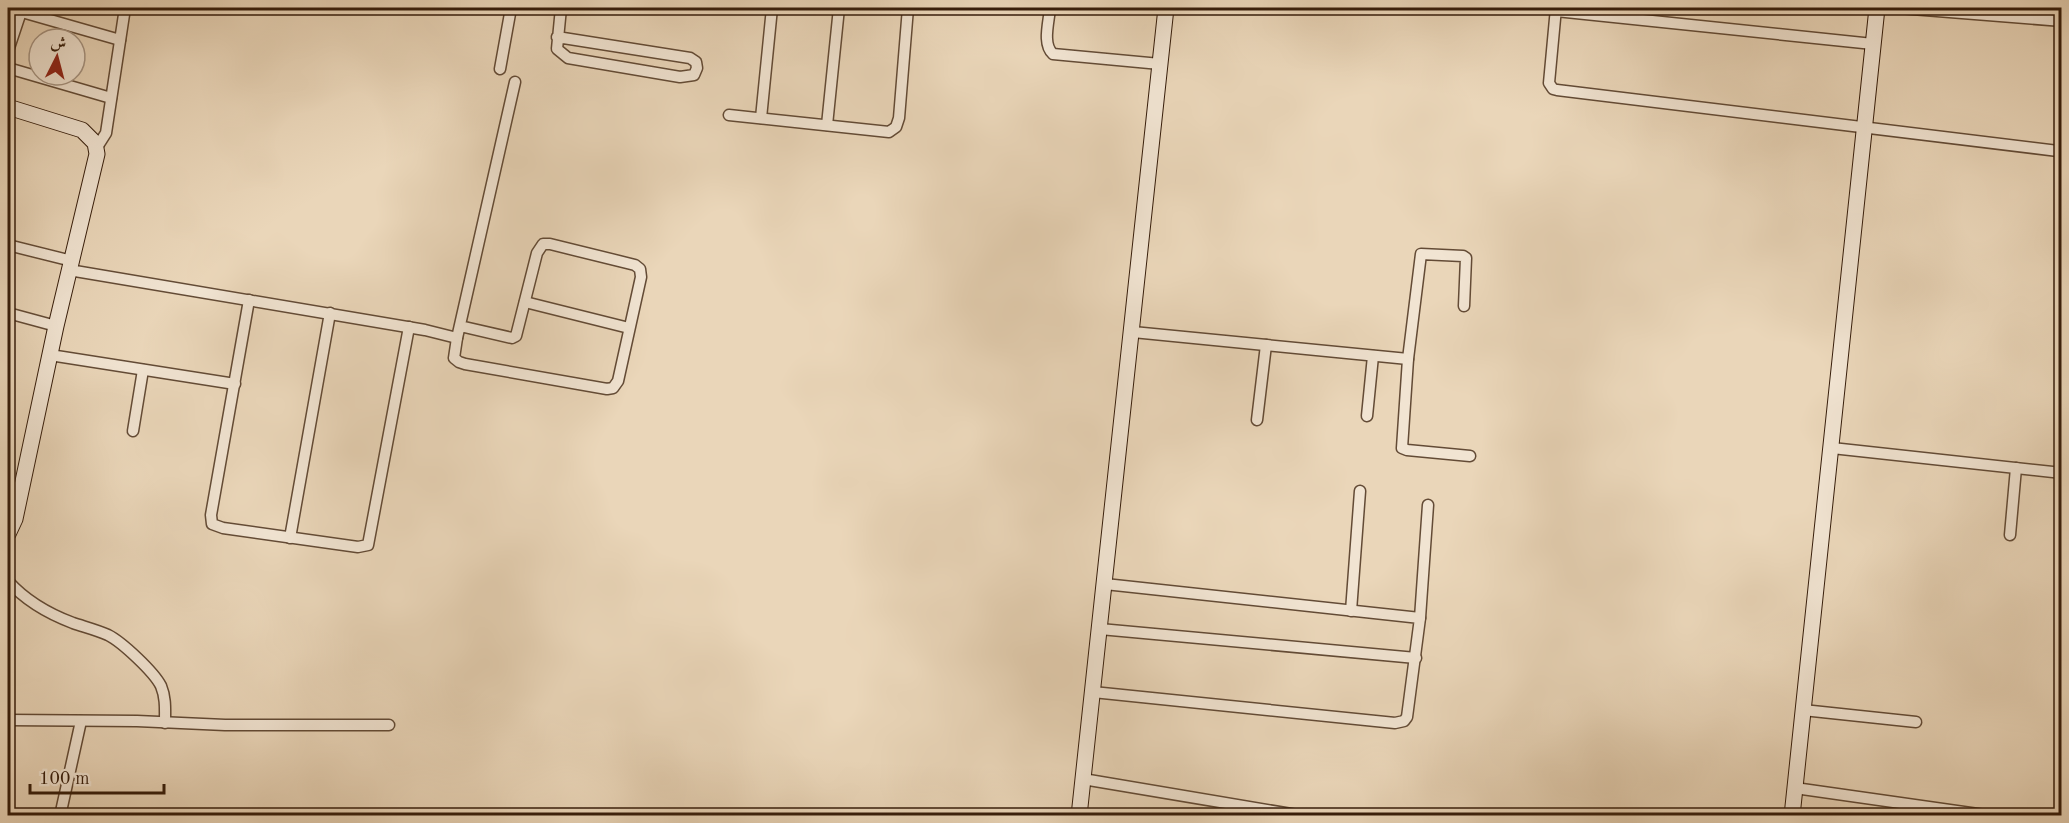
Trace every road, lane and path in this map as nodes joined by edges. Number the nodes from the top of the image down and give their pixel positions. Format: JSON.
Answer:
{"nodes":[{"id":1,"x":8,"y":8,"type":"edge"},
{"id":2,"x":125,"y":8,"type":"edge"},
{"id":3,"x":510,"y":8,"type":"edge"},
{"id":4,"x":561,"y":8,"type":"edge"},
{"id":5,"x":772,"y":8,"type":"edge"},
{"id":6,"x":839,"y":8,"type":"edge"},
{"id":7,"x":908,"y":8,"type":"edge"},
{"id":8,"x":1050,"y":8,"type":"edge"},
{"id":9,"x":1166,"y":8,"type":"edge"},
{"id":10,"x":1877,"y":8,"type":"edge"},
{"id":11,"x":1899,"y":8,"type":"edge"},
{"id":12,"x":1556,"y":9,"type":"edge"},
{"id":13,"x":21,"y":12,"type":"junction"},
{"id":14,"x":2061,"y":21,"type":"edge"},
{"id":15,"x":557,"y":37,"type":"junction"},
{"id":16,"x":120,"y":40,"type":"junction"},
{"id":17,"x":1873,"y":44,"type":"junction"},
{"id":18,"x":8,"y":51,"type":"edge"},
{"id":19,"x":1161,"y":64,"type":"junction"},
{"id":20,"x":8,"y":68,"type":"edge"},
{"id":21,"x":500,"y":69,"type":"dead end"},
{"id":22,"x":515,"y":82,"type":"dead end"},
{"id":23,"x":111,"y":98,"type":"junction"},
{"id":24,"x":8,"y":107,"type":"edge"},
{"id":25,"x":729,"y":115,"type":"dead end"},
{"id":26,"x":761,"y":118,"type":"junction"},
{"id":27,"x":827,"y":125,"type":"junction"},
{"id":28,"x":1865,"y":126,"type":"junction"},
{"id":29,"x":95,"y":143,"type":"junction"},
{"id":30,"x":2058,"y":151,"type":"dead end"},
{"id":31,"x":8,"y":245,"type":"edge"},
{"id":32,"x":71,"y":266,"type":"junction"},
{"id":33,"x":249,"y":300,"type":"junction"},
{"id":34,"x":525,"y":302,"type":"junction"},
{"id":35,"x":1464,"y":306,"type":"dead end"},
{"id":36,"x":8,"y":313,"type":"edge"},
{"id":37,"x":330,"y":313,"type":"junction"},
{"id":38,"x":56,"y":326,"type":"junction"},
{"id":39,"x":460,"y":326,"type":"junction"},
{"id":40,"x":409,"y":327,"type":"junction"},
{"id":41,"x":629,"y":328,"type":"junction"},
{"id":42,"x":1133,"y":332,"type":"junction"},
{"id":43,"x":457,"y":338,"type":"junction"},
{"id":44,"x":1266,"y":345,"type":"junction"},
{"id":45,"x":50,"y":355,"type":"junction"},
{"id":46,"x":1373,"y":356,"type":"junction"},
{"id":47,"x":1408,"y":359,"type":"junction"},
{"id":48,"x":143,"y":370,"type":"junction"},
{"id":49,"x":235,"y":384,"type":"junction"},
{"id":50,"x":1367,"y":416,"type":"dead end"},
{"id":51,"x":1257,"y":420,"type":"dead end"},
{"id":52,"x":133,"y":431,"type":"dead end"},
{"id":53,"x":1832,"y":448,"type":"junction"},
{"id":54,"x":1470,"y":456,"type":"dead end"},
{"id":55,"x":2016,"y":468,"type":"junction"},
{"id":56,"x":2061,"y":473,"type":"edge"},
{"id":57,"x":1360,"y":491,"type":"dead end"},
{"id":58,"x":1428,"y":505,"type":"dead end"},
{"id":59,"x":8,"y":534,"type":"edge"},
{"id":60,"x":2010,"y":535,"type":"dead end"},
{"id":61,"x":290,"y":538,"type":"junction"},
{"id":62,"x":8,"y":581,"type":"edge"},
{"id":63,"x":1105,"y":584,"type":"junction"},
{"id":64,"x":1351,"y":610,"type":"junction"},
{"id":65,"x":1420,"y":618,"type":"junction"},
{"id":66,"x":1100,"y":629,"type":"junction"},
{"id":67,"x":1416,"y":658,"type":"junction"},
{"id":68,"x":1093,"y":692,"type":"junction"},
{"id":69,"x":1803,"y":710,"type":"junction"},
{"id":70,"x":8,"y":720,"type":"edge"},
{"id":71,"x":81,"y":721,"type":"junction"},
{"id":72,"x":1916,"y":722,"type":"dead end"},
{"id":73,"x":165,"y":723,"type":"junction"},
{"id":74,"x":389,"y":724,"type":"dead end"},
{"id":75,"x":1083,"y":779,"type":"junction"},
{"id":76,"x":1795,"y":788,"type":"junction"},
{"id":77,"x":60,"y":816,"type":"edge"},
{"id":78,"x":1079,"y":816,"type":"edge"},
{"id":79,"x":1303,"y":816,"type":"edge"},
{"id":80,"x":1792,"y":816,"type":"edge"},
{"id":81,"x":1992,"y":816,"type":"edge"}],
"edges":[{"from":1,"to":13,"type":"street"},
{"from":2,"to":16,"type":"street"},
{"from":3,"to":21,"type":"street"},
{"from":4,"to":15,"type":"street"},
{"from":5,"to":26,"type":"street"},
{"from":6,"to":27,"type":"street"},
{"from":7,"to":27,"type":"street"},
{"from":8,"to":19,"type":"street"},
{"from":9,"to":19,"type":"street"},
{"from":10,"to":17,"type":"street"},
{"from":11,"to":14,"type":"street"},
{"from":12,"to":17,"type":"street"},
{"from":12,"to":28,"type":"street"},
{"from":13,"to":16,"type":"street"},
{"from":13,"to":18,"type":"street"},
{"from":15,"to":15,"type":"street"},
{"from":16,"to":23,"type":"street"},
{"from":17,"to":28,"type":"street"},
{"from":19,"to":42,"type":"street"},
{"from":20,"to":23,"type":"street"},
{"from":22,"to":39,"type":"street"},
{"from":23,"to":29,"type":"street"},
{"from":24,"to":29,"type":"street"},
{"from":25,"to":26,"type":"street"},
{"from":26,"to":27,"type":"street"},
{"from":28,"to":30,"type":"street"},
{"from":28,"to":53,"type":"street"},
{"from":29,"to":32,"type":"street"},
{"from":31,"to":32,"type":"street"},
{"from":32,"to":33,"type":"street"},
{"from":32,"to":38,"type":"street"},
{"from":33,"to":37,"type":"street"},
{"from":33,"to":49,"type":"street"},
{"from":34,"to":39,"type":"street"},
{"from":34,"to":41,"type":"street"},
{"from":34,"to":41,"type":"street"},
{"from":35,"to":47,"type":"street"},
{"from":36,"to":38,"type":"street"},
{"from":37,"to":40,"type":"street"},
{"from":37,"to":61,"type":"street"},
{"from":38,"to":45,"type":"street"},
{"from":39,"to":43,"type":"street"},
{"from":40,"to":43,"type":"street"},
{"from":40,"to":61,"type":"street"},
{"from":41,"to":43,"type":"street"},
{"from":42,"to":44,"type":"street"},
{"from":42,"to":63,"type":"street"},
{"from":44,"to":46,"type":"street"},
{"from":44,"to":51,"type":"street"},
{"from":45,"to":48,"type":"street"},
{"from":45,"to":59,"type":"street"},
{"from":46,"to":47,"type":"street"},
{"from":46,"to":50,"type":"street"},
{"from":47,"to":54,"type":"street"},
{"from":48,"to":49,"type":"street"},
{"from":48,"to":52,"type":"street"},
{"from":49,"to":61,"type":"street"},
{"from":53,"to":55,"type":"street"},
{"from":53,"to":69,"type":"street"},
{"from":55,"to":56,"type":"street"},
{"from":55,"to":60,"type":"street"},
{"from":57,"to":64,"type":"street"},
{"from":58,"to":65,"type":"street"},
{"from":62,"to":73,"type":"street"},
{"from":63,"to":64,"type":"street"},
{"from":63,"to":66,"type":"street"},
{"from":64,"to":65,"type":"street"},
{"from":65,"to":67,"type":"street"},
{"from":66,"to":67,"type":"street"},
{"from":66,"to":68,"type":"street"},
{"from":67,"to":68,"type":"street"},
{"from":68,"to":75,"type":"street"},
{"from":69,"to":72,"type":"street"},
{"from":69,"to":76,"type":"street"},
{"from":70,"to":71,"type":"street"},
{"from":71,"to":73,"type":"street"},
{"from":71,"to":77,"type":"street"},
{"from":73,"to":74,"type":"street"},
{"from":75,"to":78,"type":"street"},
{"from":75,"to":79,"type":"street"},
{"from":76,"to":80,"type":"street"},
{"from":76,"to":81,"type":"street"}]}
